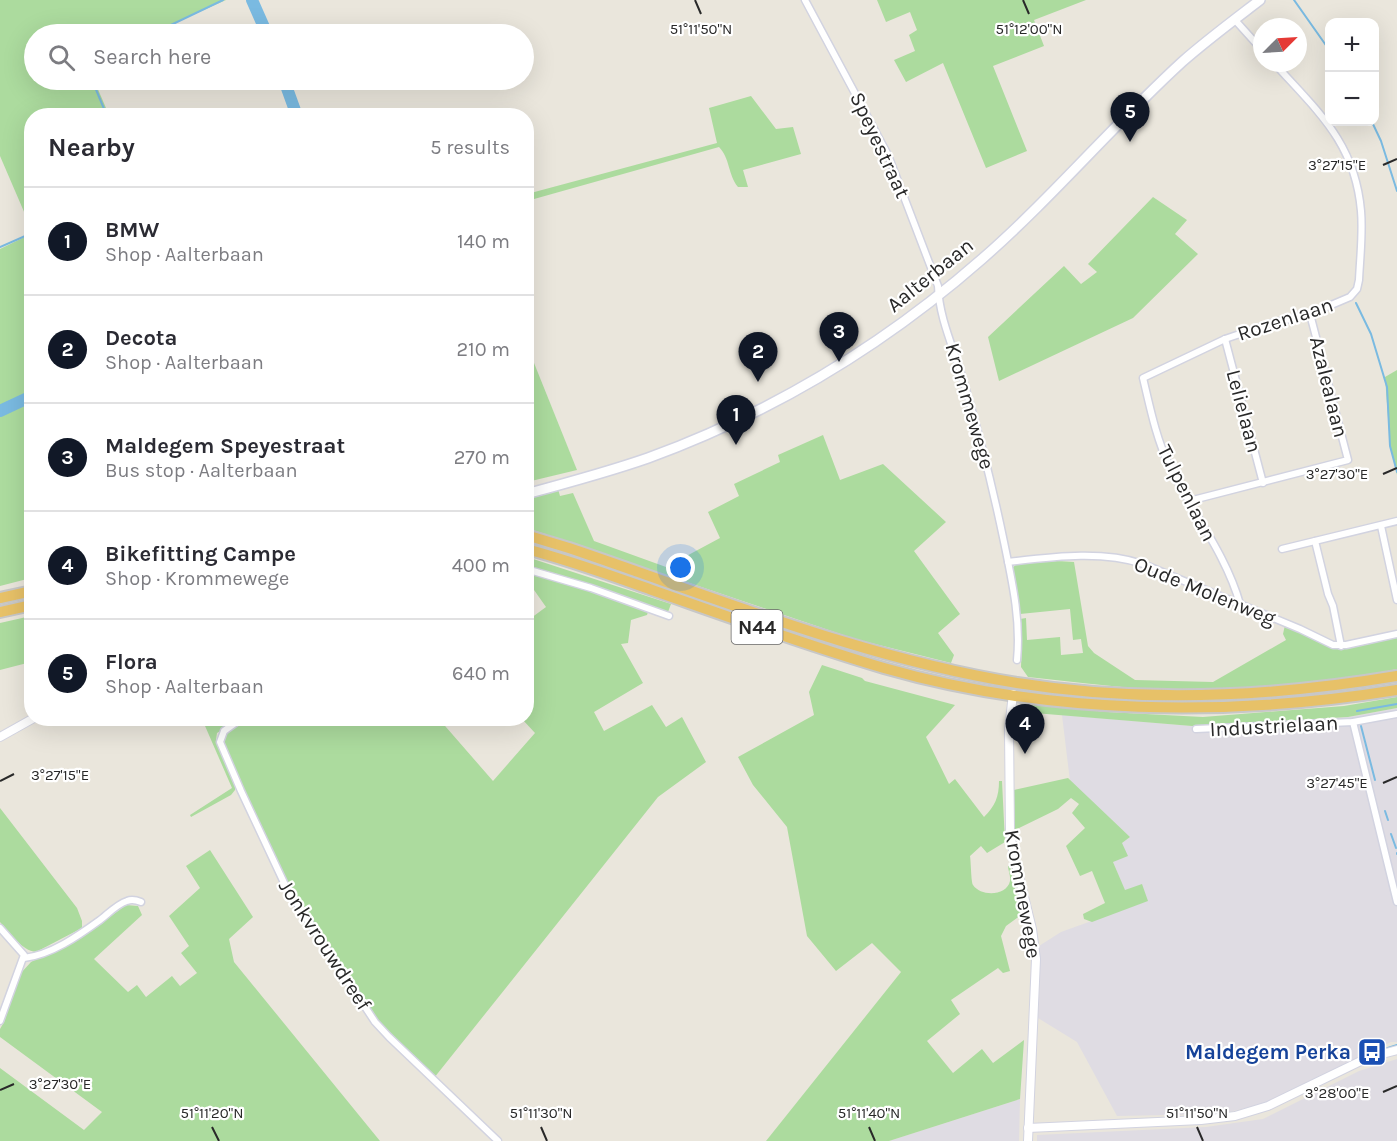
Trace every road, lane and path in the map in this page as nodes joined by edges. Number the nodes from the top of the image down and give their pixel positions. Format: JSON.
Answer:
{"nodes":[{"id":1,"x":805,"y":0,"type":"edge"},
{"id":2,"x":1260,"y":0,"type":"edge"},
{"id":3,"x":1235,"y":20,"type":"junction"},
{"id":4,"x":1253,"y":40,"type":"edge"},
{"id":5,"x":1282,"y":72,"type":"edge"},
{"id":6,"x":938,"y":296,"type":"junction"},
{"id":7,"x":1310,"y":314,"type":"junction"},
{"id":8,"x":1226,"y":339,"type":"junction"},
{"id":9,"x":1143,"y":378,"type":"joint"},
{"id":10,"x":1263,"y":483,"type":"junction"},
{"id":11,"x":534,"y":492,"type":"edge"},
{"id":12,"x":1189,"y":501,"type":"junction"},
{"id":13,"x":1397,"y":521,"type":"edge"},
{"id":14,"x":1381,"y":526,"type":"junction"},
{"id":15,"x":534,"y":537,"type":"edge"},
{"id":16,"x":1315,"y":541,"type":"junction"},
{"id":17,"x":1282,"y":549,"type":"dead end"},
{"id":18,"x":534,"y":552,"type":"edge"},
{"id":19,"x":1008,"y":562,"type":"junction"},
{"id":20,"x":534,"y":571,"type":"edge"},
{"id":21,"x":24,"y":593,"type":"edge"},
{"id":22,"x":0,"y":598,"type":"edge"},
{"id":23,"x":1397,"y":600,"type":"edge"},
{"id":24,"x":1240,"y":604,"type":"junction"},
{"id":25,"x":24,"y":607,"type":"edge"},
{"id":26,"x":0,"y":612,"type":"edge"},
{"id":27,"x":669,"y":616,"type":"dead end"},
{"id":28,"x":1397,"y":634,"type":"edge"},
{"id":29,"x":1341,"y":646,"type":"junction"},
{"id":30,"x":1017,"y":660,"type":"dead end"},
{"id":31,"x":1397,"y":676,"type":"edge"},
{"id":32,"x":1014,"y":682,"type":"junction"},
{"id":33,"x":1397,"y":690,"type":"edge"},
{"id":34,"x":1012,"y":694,"type":"junction"},
{"id":35,"x":1397,"y":714,"type":"edge"},
{"id":36,"x":1353,"y":722,"type":"junction"},
{"id":37,"x":24,"y":724,"type":"edge"},
{"id":38,"x":231,"y":726,"type":"edge"},
{"id":39,"x":1196,"y":729,"type":"dead end"},
{"id":40,"x":0,"y":738,"type":"edge"},
{"id":41,"x":141,"y":902,"type":"dead end"},
{"id":42,"x":1397,"y":902,"type":"edge"},
{"id":43,"x":0,"y":928,"type":"edge"},
{"id":44,"x":24,"y":958,"type":"junction"},
{"id":45,"x":0,"y":1021,"type":"edge"},
{"id":46,"x":1397,"y":1050,"type":"edge"},
{"id":47,"x":1028,"y":1128,"type":"junction"},
{"id":48,"x":498,"y":1141,"type":"edge"},
{"id":49,"x":1028,"y":1141,"type":"edge"}],
"edges":[{"from":1,"to":6,"type":"street","name":"Speyestraat"},
{"from":2,"to":3,"type":"main road","name":"Aalterbaan"},
{"from":3,"to":4,"type":"street"},
{"from":3,"to":6,"type":"main road","name":"Aalterbaan"},
{"from":5,"to":7,"type":"street","name":"Rozenlaan"},
{"from":6,"to":11,"type":"main road","name":"Aalterbaan"},
{"from":6,"to":19,"type":"street","name":"Krommewege"},
{"from":7,"to":8,"type":"street","name":"Rozenlaan"},
{"from":7,"to":10,"type":"street","name":"Azalealaan"},
{"from":8,"to":9,"type":"street","name":"Rozenlaan"},
{"from":8,"to":10,"type":"street","name":"Lelielaan"},
{"from":9,"to":12,"type":"street","name":"Tulpenlaan"},
{"from":10,"to":12,"type":"street"},
{"from":12,"to":24,"type":"street","name":"Tulpenlaan"},
{"from":13,"to":14,"type":"street"},
{"from":14,"to":16,"type":"street"},
{"from":14,"to":23,"type":"street"},
{"from":15,"to":32,"type":"highway","number":"N44"},
{"from":16,"to":17,"type":"street"},
{"from":16,"to":29,"type":"street"},
{"from":18,"to":34,"type":"highway","number":"N44"},
{"from":19,"to":24,"type":"street","name":"Oude Molenweg"},
{"from":19,"to":30,"type":"street","name":"Krommewege"},
{"from":20,"to":27,"type":"street"},
{"from":21,"to":22,"type":"highway"},
{"from":24,"to":29,"type":"street","name":"Oude Molenweg"},
{"from":25,"to":26,"type":"highway"},
{"from":28,"to":29,"type":"street"},
{"from":31,"to":32,"type":"highway","number":"N44"},
{"from":32,"to":34,"type":"street","name":"Krommewege"},
{"from":33,"to":34,"type":"highway","number":"N44"},
{"from":34,"to":47,"type":"street","name":"Krommewege"},
{"from":35,"to":36,"type":"street","name":"Industrielaan"},
{"from":36,"to":39,"type":"street","name":"Industrielaan"},
{"from":36,"to":42,"type":"street","name":"Industrielaan"},
{"from":37,"to":40,"type":"street"},
{"from":38,"to":48,"type":"street","name":"Jonkvrouwdreef"},
{"from":41,"to":44,"type":"street"},
{"from":43,"to":44,"type":"street"},
{"from":44,"to":45,"type":"street"},
{"from":46,"to":47,"type":"street"},
{"from":47,"to":49,"type":"street","name":"Krommewege"}]}
